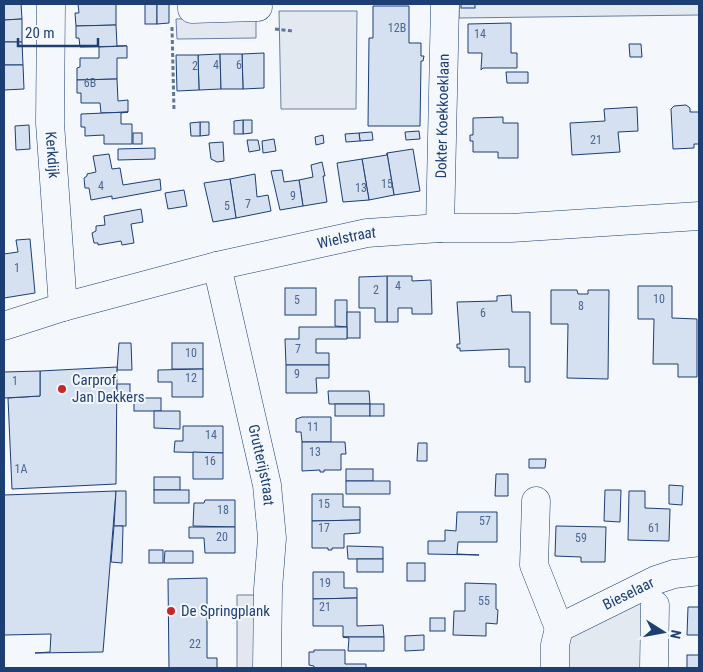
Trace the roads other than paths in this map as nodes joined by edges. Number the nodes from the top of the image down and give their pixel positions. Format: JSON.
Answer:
{"nodes":[{"id":1,"x":51,"y":4,"type":"edge"},
{"id":2,"x":192,"y":4,"type":"edge"},
{"id":3,"x":445,"y":4,"type":"edge"},
{"id":4,"x":258,"y":7,"type":"dead end"},
{"id":5,"x":699,"y":216,"type":"edge"},
{"id":6,"x":440,"y":228,"type":"junction"},
{"id":7,"x":217,"y":266,"type":"junction"},
{"id":8,"x":63,"y":307,"type":"junction"},
{"id":9,"x":4,"y":326,"type":"edge"},
{"id":10,"x":536,"y":501,"type":"dead end"},
{"id":11,"x":699,"y":571,"type":"edge"},
{"id":12,"x":655,"y":605,"type":"dead end"},
{"id":13,"x":559,"y":628,"type":"junction"},
{"id":14,"x":267,"y":668,"type":"edge"},
{"id":15,"x":554,"y":668,"type":"edge"},
{"id":16,"x":654,"y":668,"type":"edge"}],
"edges":[{"from":1,"to":8,"type":"street","name":"Kerkdijk"},
{"from":2,"to":4,"type":"street"},
{"from":3,"to":6,"type":"street","name":"Dokter Koekkoeklaan"},
{"from":5,"to":6,"type":"street","name":"Wielstraat"},
{"from":6,"to":7,"type":"street","name":"Wielstraat"},
{"from":7,"to":8,"type":"street","name":"Wielstraat"},
{"from":7,"to":14,"type":"street","name":"Grutterijstraat"},
{"from":8,"to":9,"type":"street","name":"Wielstraat"},
{"from":10,"to":13,"type":"street"},
{"from":11,"to":13,"type":"street","name":"Bieselaar"},
{"from":12,"to":16,"type":"street","name":"Bieselaar"},
{"from":13,"to":15,"type":"street"}]}
